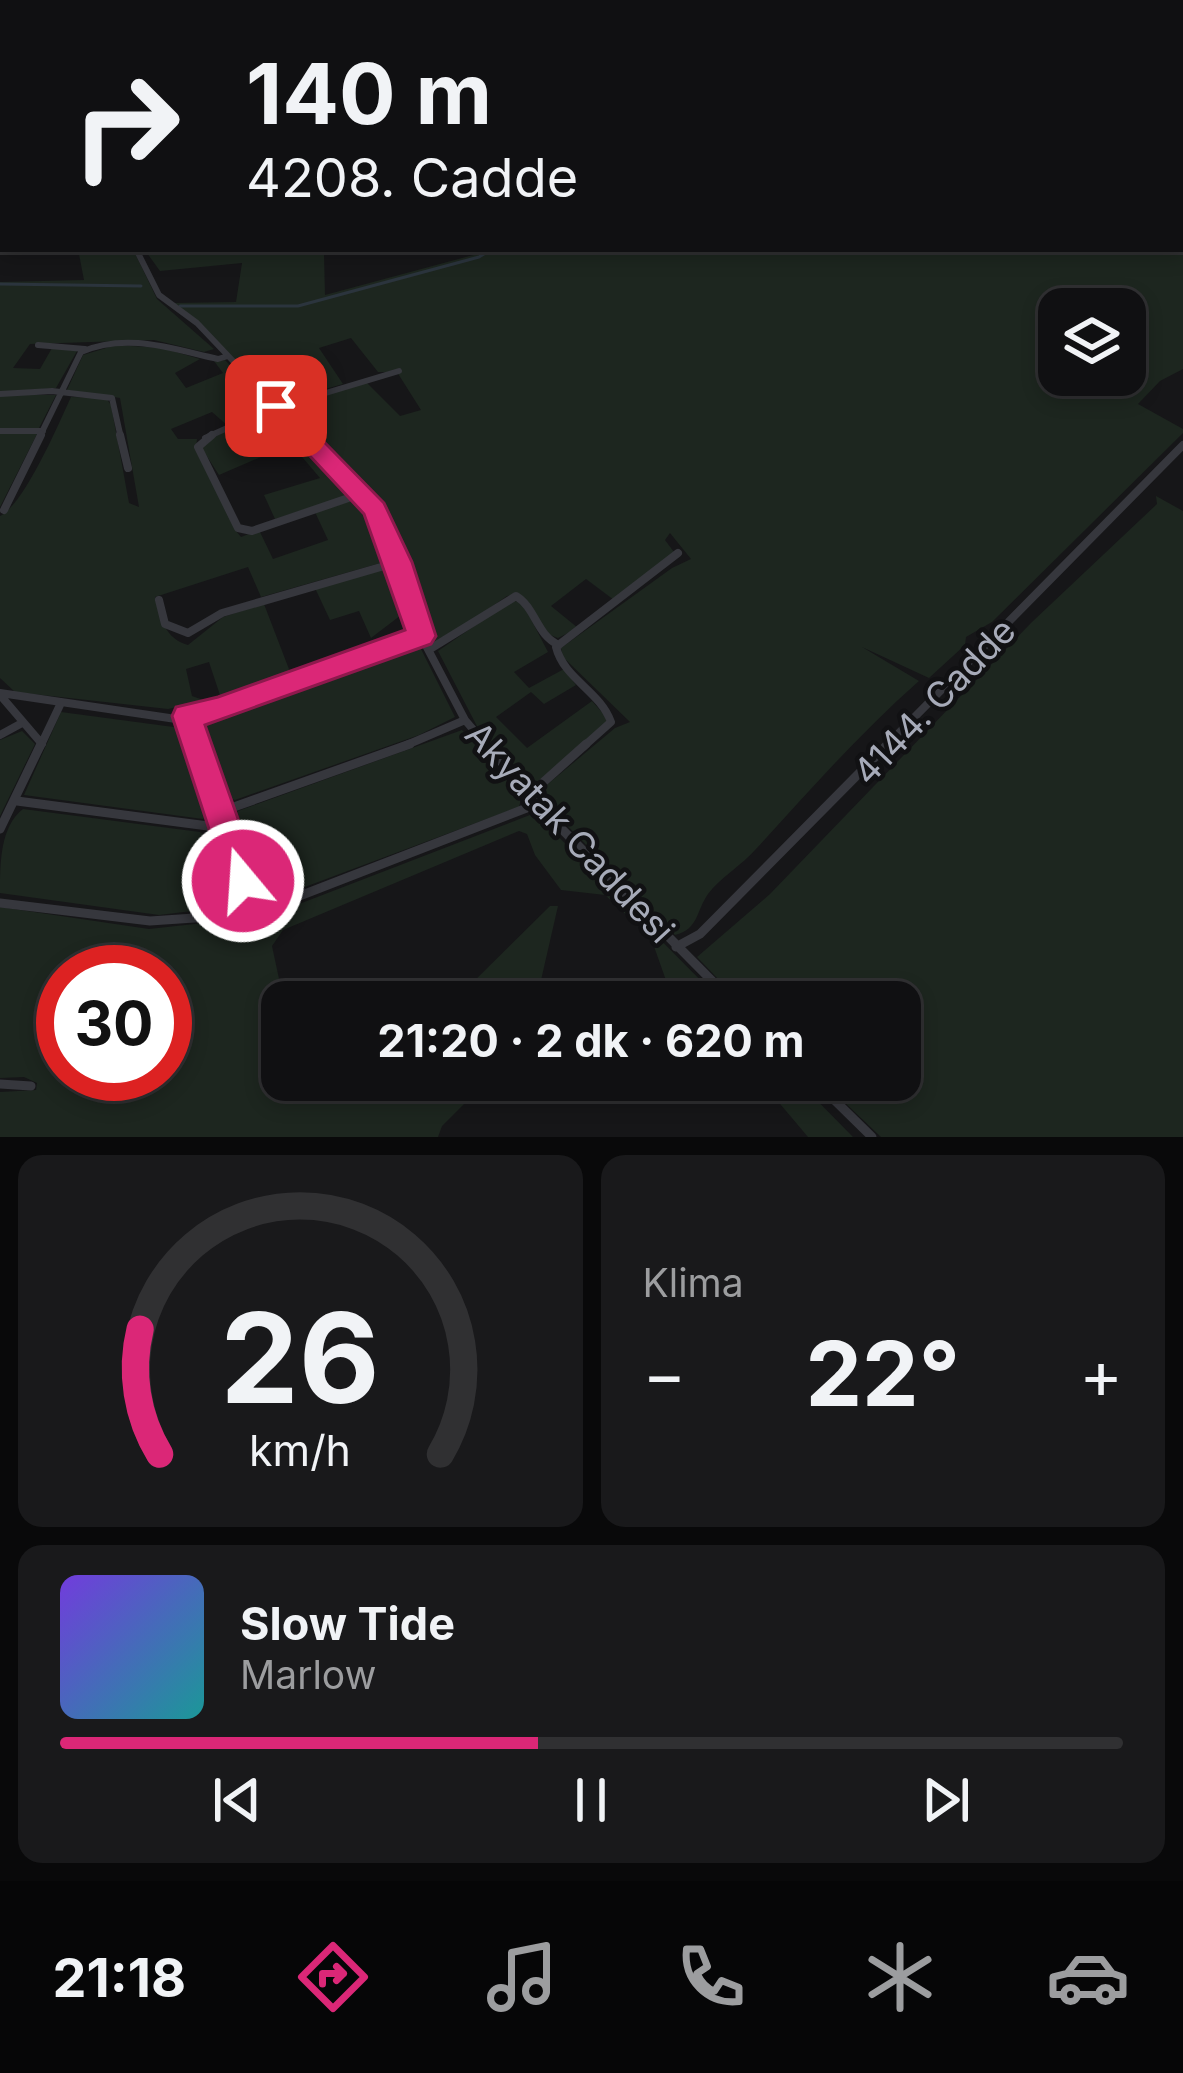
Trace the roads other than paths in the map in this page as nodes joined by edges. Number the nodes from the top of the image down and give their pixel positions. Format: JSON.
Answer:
{"nodes":[{"id":1,"x":138,"y":252,"type":"edge"},
{"id":2,"x":38,"y":345,"type":"dead end"},
{"id":3,"x":86,"y":350,"type":"junction"},
{"id":4,"x":228,"y":356,"type":"junction"},
{"id":5,"x":399,"y":370,"type":"dead end"},
{"id":6,"x":61,"y":392,"type":"junction"},
{"id":7,"x":0,"y":394,"type":"edge"},
{"id":8,"x":277,"y":406,"type":"junction"},
{"id":9,"x":0,"y":431,"type":"edge"},
{"id":10,"x":43,"y":431,"type":"junction"},
{"id":11,"x":1183,"y":445,"type":"edge"},
{"id":12,"x":128,"y":468,"type":"dead end"},
{"id":13,"x":363,"y":493,"type":"junction"},
{"id":14,"x":4,"y":510,"type":"dead end"},
{"id":15,"x":678,"y":553,"type":"dead end"},
{"id":16,"x":398,"y":562,"type":"junction"},
{"id":17,"x":159,"y":601,"type":"dead end"},
{"id":18,"x":421,"y":636,"type":"junction"},
{"id":19,"x":559,"y":645,"type":"junction"},
{"id":20,"x":430,"y":650,"type":"junction"},
{"id":21,"x":0,"y":694,"type":"edge"},
{"id":22,"x":60,"y":705,"type":"junction"},
{"id":23,"x":187,"y":716,"type":"junction"},
{"id":24,"x":465,"y":720,"type":"junction"},
{"id":25,"x":22,"y":723,"type":"junction"},
{"id":26,"x":0,"y":735,"type":"edge"},
{"id":27,"x":42,"y":743,"type":"junction"},
{"id":28,"x":533,"y":800,"type":"junction"},
{"id":29,"x":16,"y":801,"type":"junction"},
{"id":30,"x":222,"y":816,"type":"junction"},
{"id":31,"x":0,"y":829,"type":"edge"},
{"id":32,"x":0,"y":903,"type":"edge"},
{"id":33,"x":253,"y":914,"type":"junction"},
{"id":34,"x":676,"y":947,"type":"junction"},
{"id":35,"x":711,"y":981,"type":"edge"},
{"id":36,"x":0,"y":1084,"type":"edge"},
{"id":37,"x":32,"y":1086,"type":"dead end"},
{"id":38,"x":835,"y":1101,"type":"edge"},
{"id":39,"x":872,"y":1137,"type":"edge"}],
"edges":[{"from":1,"to":4,"type":"street","name":"Akyatak Caddesi"},
{"from":2,"to":3,"type":"street"},
{"from":3,"to":4,"type":"street"},
{"from":3,"to":6,"type":"street"},
{"from":4,"to":8,"type":"street","name":"Akyatak Caddesi"},
{"from":5,"to":8,"type":"street"},
{"from":6,"to":7,"type":"street"},
{"from":6,"to":10,"type":"street"},
{"from":6,"to":12,"type":"street"},
{"from":8,"to":13,"type":"street","name":"Akyatak Caddesi"},
{"from":8,"to":13,"type":"street"},
{"from":9,"to":10,"type":"street"},
{"from":10,"to":14,"type":"street"},
{"from":11,"to":34,"type":"street","name":"4144. Cadde"},
{"from":13,"to":16,"type":"street","name":"Akyatak Caddesi"},
{"from":15,"to":19,"type":"street"},
{"from":16,"to":17,"type":"street"},
{"from":16,"to":18,"type":"street","name":"Akyatak Caddesi"},
{"from":18,"to":20,"type":"street","name":"Akyatak Caddesi"},
{"from":18,"to":23,"type":"street"},
{"from":19,"to":20,"type":"street"},
{"from":19,"to":28,"type":"street"},
{"from":20,"to":24,"type":"street","name":"Akyatak Caddesi"},
{"from":21,"to":22,"type":"street"},
{"from":21,"to":25,"type":"street"},
{"from":22,"to":23,"type":"street"},
{"from":22,"to":27,"type":"street"},
{"from":23,"to":30,"type":"street"},
{"from":24,"to":28,"type":"street","name":"Akyatak Caddesi"},
{"from":24,"to":30,"type":"street"},
{"from":25,"to":26,"type":"street"},
{"from":25,"to":27,"type":"street"},
{"from":27,"to":29,"type":"street"},
{"from":28,"to":33,"type":"street"},
{"from":28,"to":34,"type":"street","name":"Akyatak Caddesi"},
{"from":29,"to":30,"type":"street"},
{"from":29,"to":31,"type":"street"},
{"from":30,"to":33,"type":"street"},
{"from":32,"to":33,"type":"street"},
{"from":34,"to":35,"type":"street","name":"Akyatak Caddesi"},
{"from":36,"to":37,"type":"street"},
{"from":38,"to":39,"type":"street"}]}
